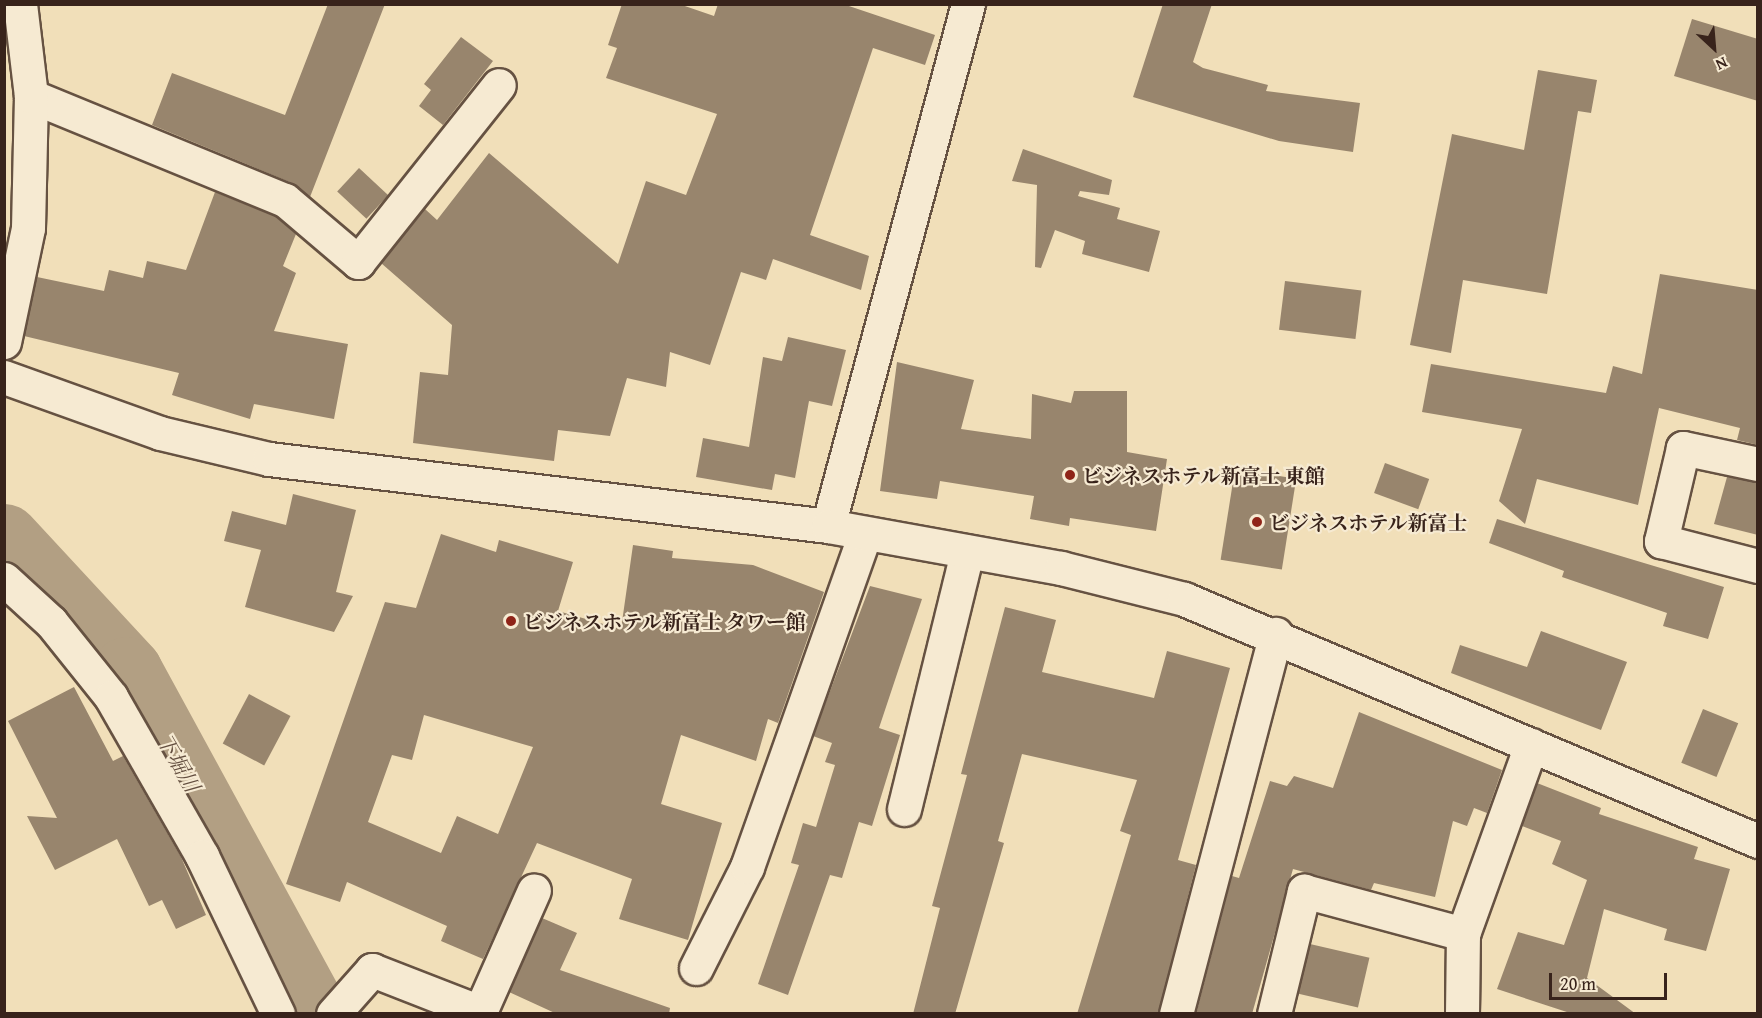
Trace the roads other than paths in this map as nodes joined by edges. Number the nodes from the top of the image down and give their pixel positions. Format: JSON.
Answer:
{"nodes":[{"id":1,"x":20,"y":4,"type":"edge"},
{"id":2,"x":968,"y":4,"type":"edge"},
{"id":3,"x":499,"y":85,"type":"dead end"},
{"id":4,"x":31,"y":96,"type":"junction"},
{"id":5,"x":4,"y":342,"type":"edge"},
{"id":6,"x":4,"y":377,"type":"edge"},
{"id":7,"x":1758,"y":464,"type":"edge"},
{"id":8,"x":828,"y":526,"type":"junction"},
{"id":9,"x":865,"y":533,"type":"junction"},
{"id":10,"x":967,"y":552,"type":"junction"},
{"id":11,"x":1758,"y":566,"type":"edge"},
{"id":12,"x":4,"y":579,"type":"edge"},
{"id":13,"x":1276,"y":634,"type":"junction"},
{"id":14,"x":1531,"y":745,"type":"junction"},
{"id":15,"x":904,"y":808,"type":"dead end"},
{"id":16,"x":1758,"y":841,"type":"edge"},
{"id":17,"x":534,"y":890,"type":"dead end"},
{"id":18,"x":1463,"y":934,"type":"junction"},
{"id":19,"x":696,"y":968,"type":"dead end"},
{"id":20,"x":337,"y":1012,"type":"edge"},
{"id":21,"x":278,"y":1014,"type":"edge"},
{"id":22,"x":1176,"y":1014,"type":"edge"},
{"id":23,"x":1274,"y":1014,"type":"edge"},
{"id":24,"x":1462,"y":1014,"type":"edge"}],
"edges":[{"from":1,"to":4,"type":"street"},
{"from":2,"to":8,"type":"street"},
{"from":3,"to":4,"type":"street"},
{"from":4,"to":5,"type":"street"},
{"from":6,"to":8,"type":"street"},
{"from":7,"to":11,"type":"street"},
{"from":8,"to":9,"type":"street"},
{"from":9,"to":10,"type":"street"},
{"from":9,"to":19,"type":"street"},
{"from":10,"to":13,"type":"street"},
{"from":10,"to":15,"type":"street"},
{"from":12,"to":21,"type":"street"},
{"from":13,"to":14,"type":"street"},
{"from":13,"to":22,"type":"street"},
{"from":14,"to":16,"type":"street"},
{"from":14,"to":18,"type":"street"},
{"from":17,"to":20,"type":"street"},
{"from":18,"to":23,"type":"street"},
{"from":18,"to":24,"type":"street"}]}
